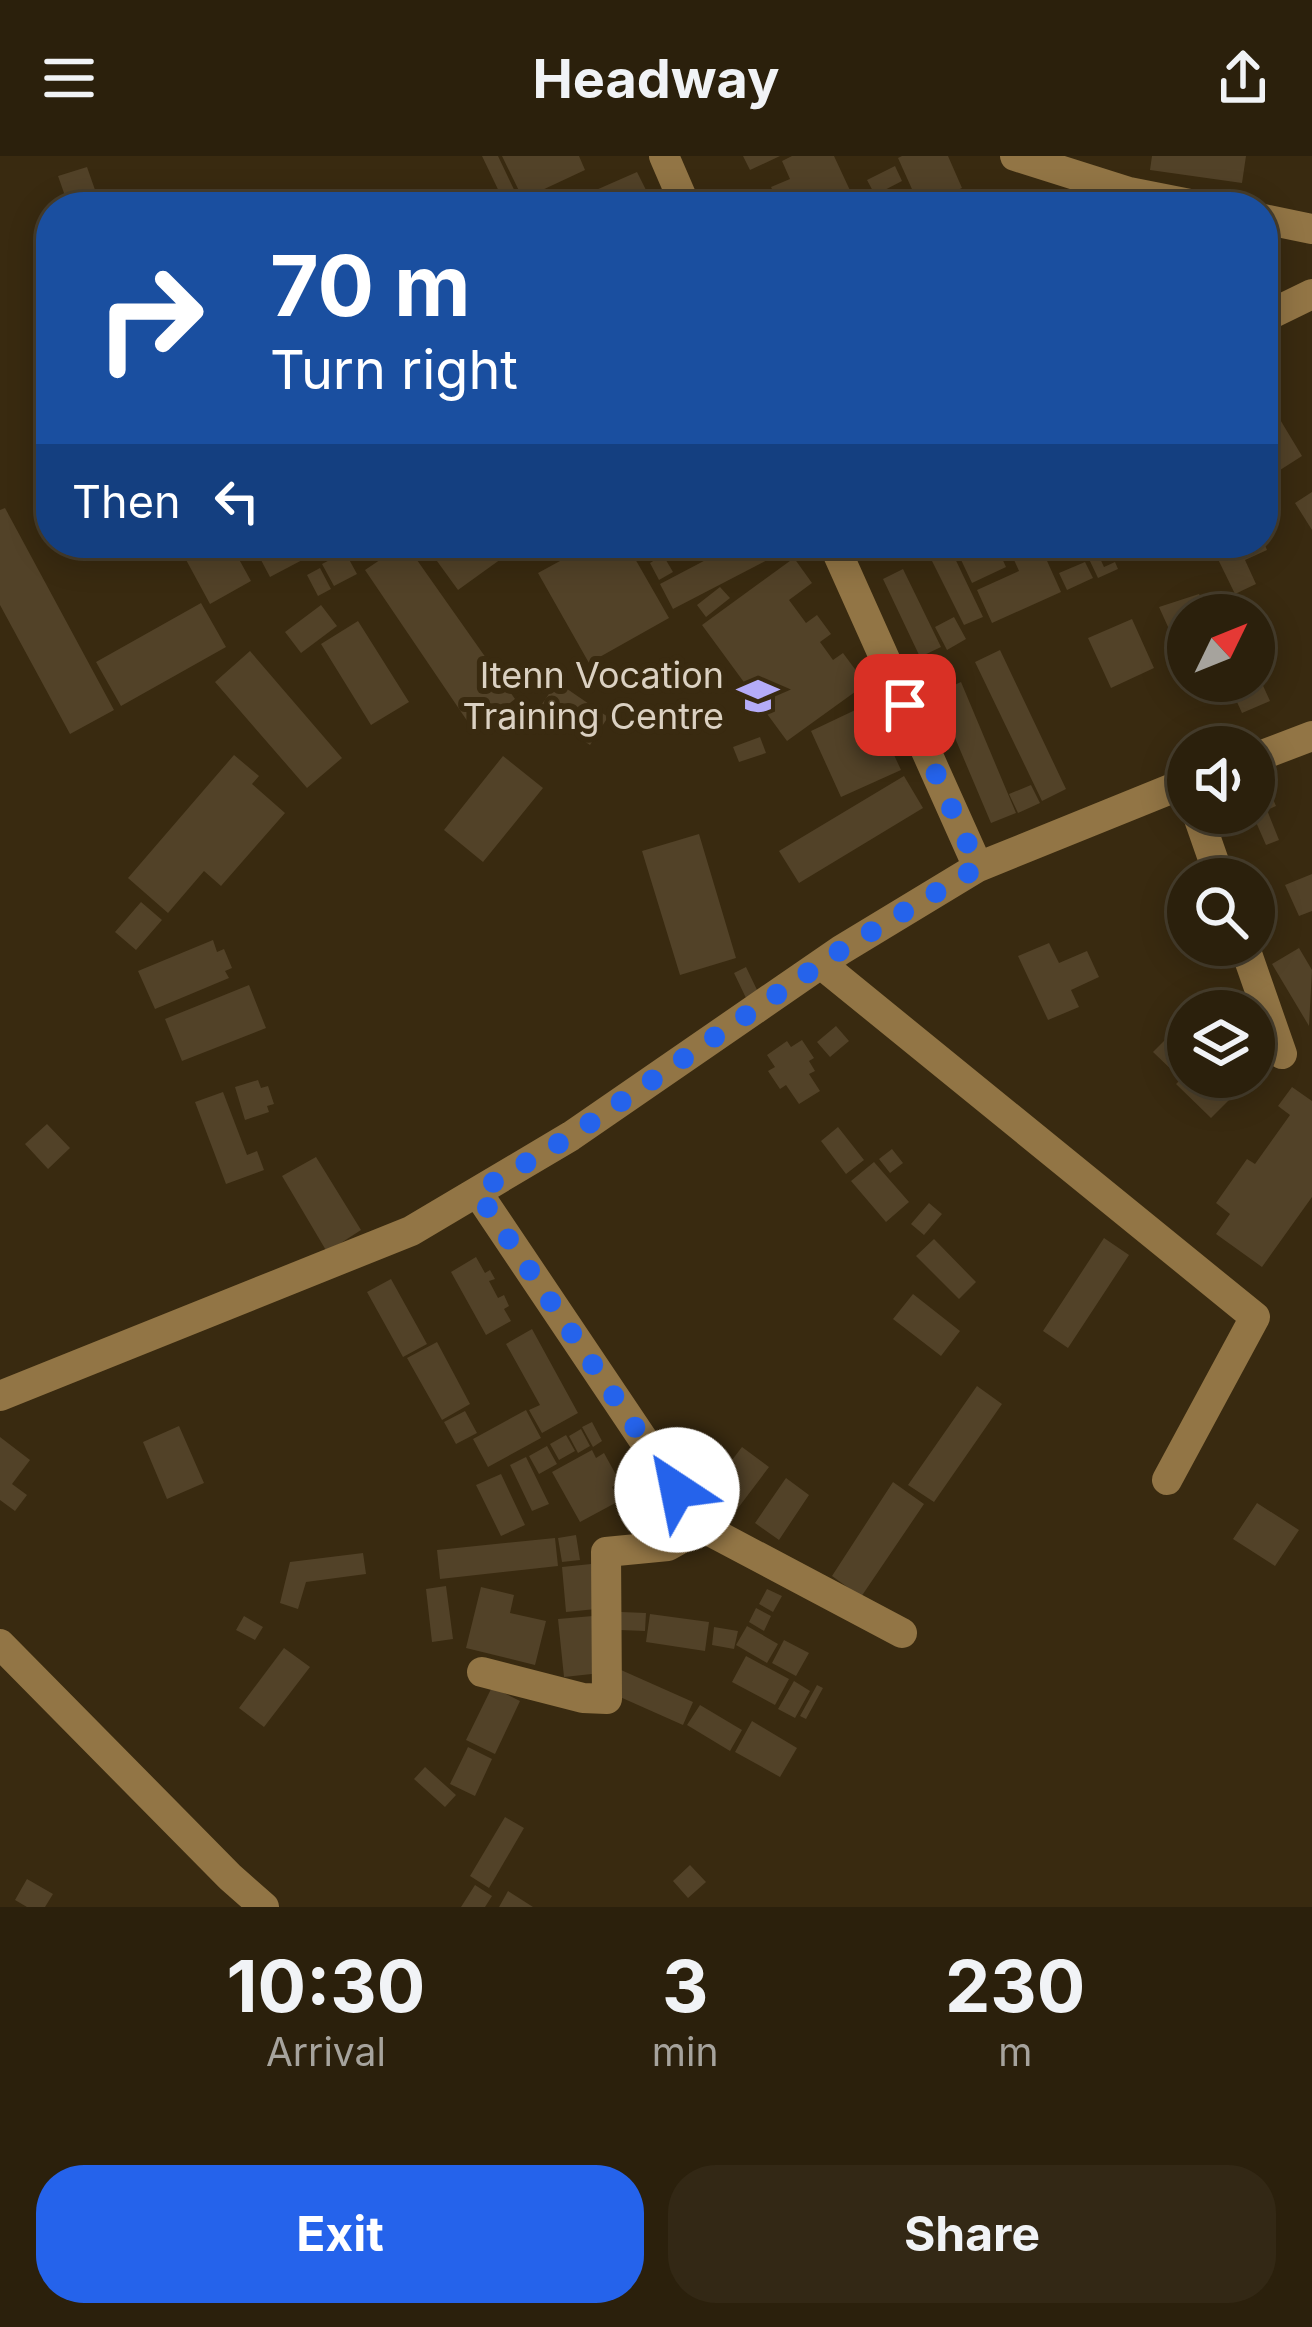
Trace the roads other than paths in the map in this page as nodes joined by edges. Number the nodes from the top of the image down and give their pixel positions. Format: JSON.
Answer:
{"nodes":[{"id":1,"x":664,"y":156,"type":"edge"},
{"id":2,"x":1015,"y":156,"type":"edge"},
{"id":3,"x":680,"y":192,"type":"edge"},
{"id":4,"x":1134,"y":192,"type":"edge"},
{"id":5,"x":1278,"y":222,"type":"edge"},
{"id":6,"x":1312,"y":229,"type":"edge"},
{"id":7,"x":1312,"y":294,"type":"edge"},
{"id":8,"x":1278,"y":311,"type":"edge"},
{"id":9,"x":840,"y":558,"type":"edge"},
{"id":10,"x":1312,"y":736,"type":"edge"},
{"id":11,"x":1275,"y":750,"type":"edge"},
{"id":12,"x":1167,"y":792,"type":"edge"},
{"id":13,"x":978,"y":867,"type":"junction"},
{"id":14,"x":821,"y":964,"type":"junction"},
{"id":15,"x":1251,"y":966,"type":"edge"},
{"id":16,"x":1282,"y":1054,"type":"dead end"},
{"id":17,"x":477,"y":1192,"type":"junction"},
{"id":18,"x":0,"y":1396,"type":"edge"},
{"id":19,"x":1167,"y":1480,"type":"dead end"},
{"id":20,"x":702,"y":1526,"type":"junction"},
{"id":21,"x":902,"y":1633,"type":"dead end"},
{"id":22,"x":0,"y":1644,"type":"edge"},
{"id":23,"x":482,"y":1672,"type":"dead end"},
{"id":24,"x":264,"y":1907,"type":"edge"}],
"edges":[{"from":1,"to":3,"type":"street"},
{"from":2,"to":4,"type":"street"},
{"from":5,"to":6,"type":"street"},
{"from":7,"to":8,"type":"street"},
{"from":9,"to":13,"type":"street"},
{"from":10,"to":11,"type":"street"},
{"from":12,"to":13,"type":"street"},
{"from":13,"to":14,"type":"street"},
{"from":14,"to":17,"type":"street"},
{"from":14,"to":19,"type":"street"},
{"from":15,"to":16,"type":"street"},
{"from":17,"to":18,"type":"street"},
{"from":17,"to":20,"type":"street"},
{"from":20,"to":21,"type":"street"},
{"from":20,"to":23,"type":"street"},
{"from":22,"to":24,"type":"street"}]}
